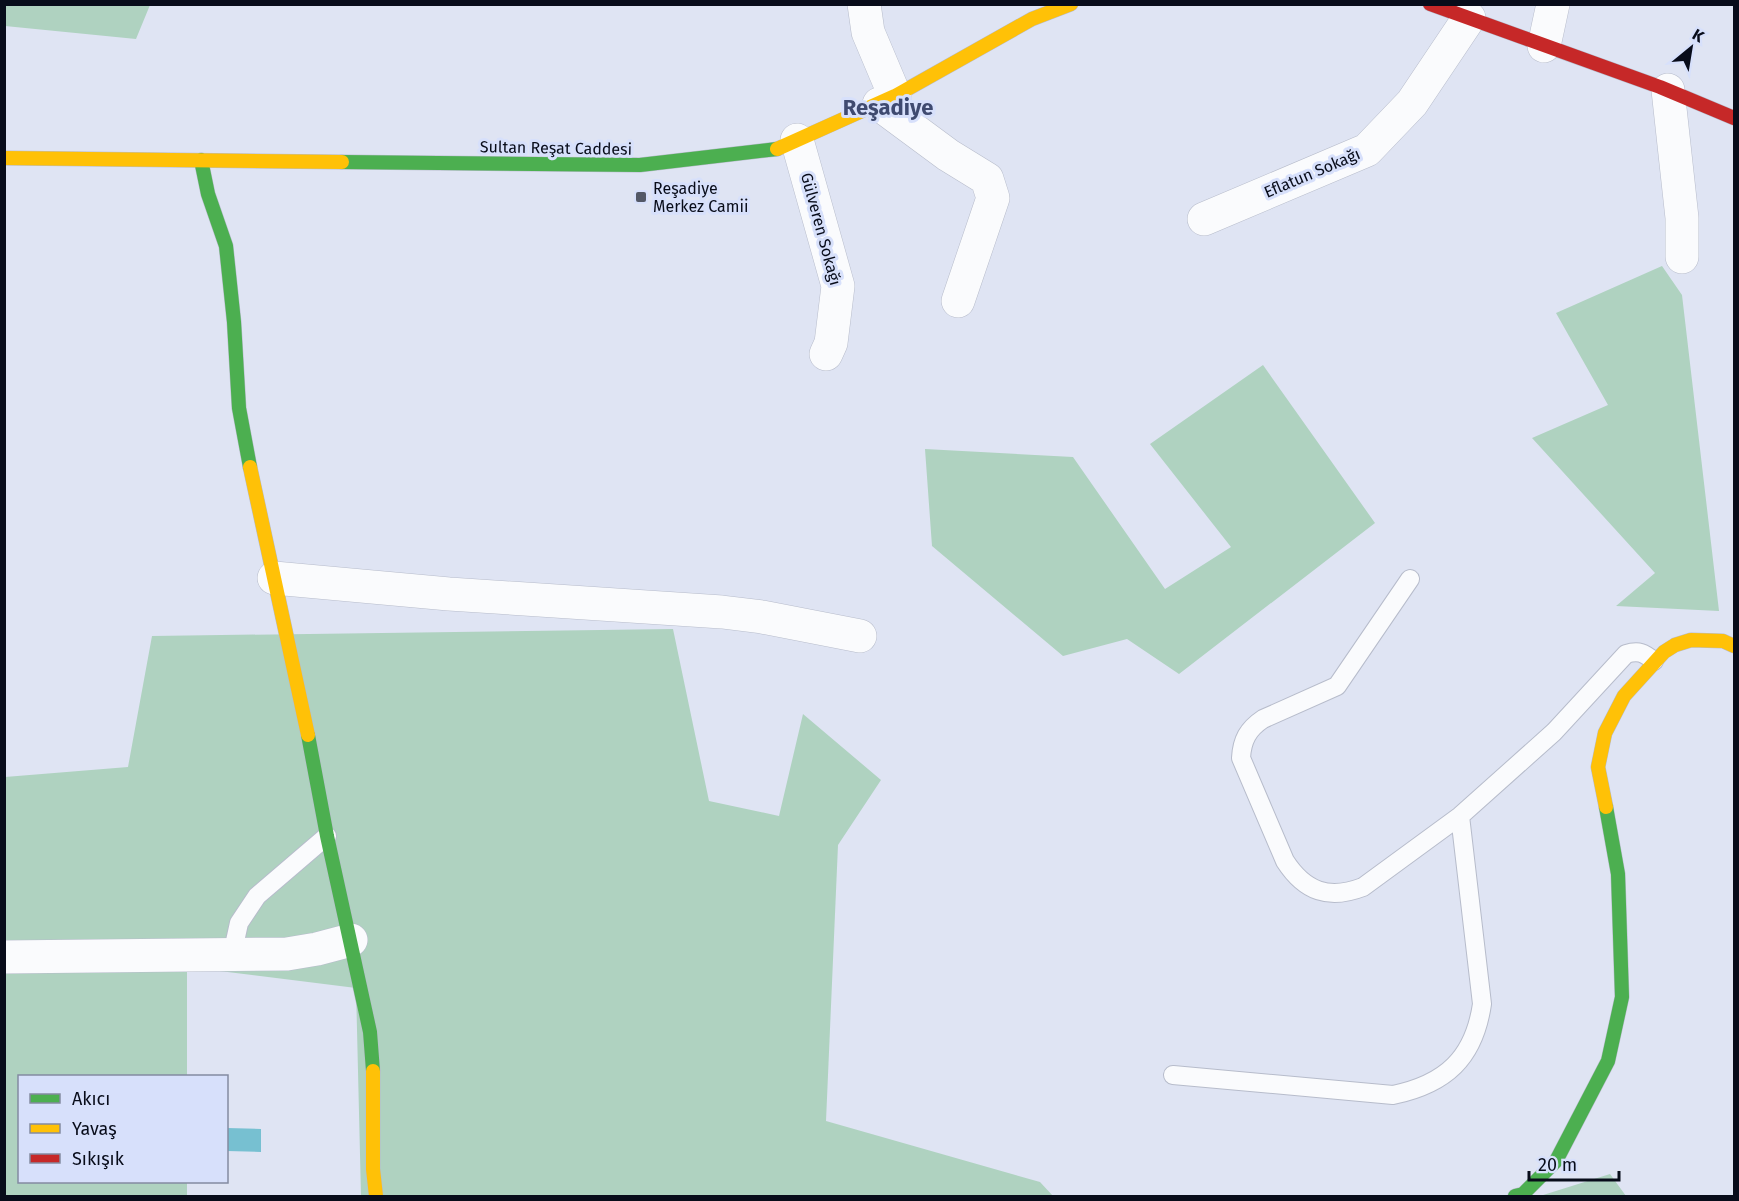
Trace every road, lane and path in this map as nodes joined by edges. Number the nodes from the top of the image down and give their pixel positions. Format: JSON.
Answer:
{"nodes":[{"id":1,"x":864,"y":4,"type":"edge"},
{"id":2,"x":1071,"y":4,"type":"edge"},
{"id":3,"x":1430,"y":4,"type":"edge"},
{"id":4,"x":1553,"y":4,"type":"edge"},
{"id":5,"x":1469,"y":18,"type":"junction"},
{"id":6,"x":1544,"y":46,"type":"junction"},
{"id":7,"x":1668,"y":90,"type":"junction"},
{"id":8,"x":887,"y":100,"type":"junction"},
{"id":9,"x":1734,"y":118,"type":"edge"},
{"id":10,"x":797,"y":140,"type":"junction"},
{"id":11,"x":4,"y":158,"type":"edge"},
{"id":12,"x":201,"y":160,"type":"junction"},
{"id":13,"x":1204,"y":219,"type":"dead end"},
{"id":14,"x":1682,"y":257,"type":"dead end"},
{"id":15,"x":958,"y":301,"type":"dead end"},
{"id":16,"x":826,"y":354,"type":"dead end"},
{"id":17,"x":274,"y":578,"type":"junction"},
{"id":18,"x":1410,"y":579,"type":"dead end"},
{"id":19,"x":860,"y":636,"type":"dead end"},
{"id":20,"x":1734,"y":646,"type":"edge"},
{"id":21,"x":1654,"y":661,"type":"junction"},
{"id":22,"x":1460,"y":816,"type":"junction"},
{"id":23,"x":327,"y":836,"type":"junction"},
{"id":24,"x":351,"y":940,"type":"junction"},
{"id":25,"x":232,"y":955,"type":"junction"},
{"id":26,"x":4,"y":957,"type":"edge"},
{"id":27,"x":1173,"y":1075,"type":"dead end"},
{"id":28,"x":376,"y":1197,"type":"edge"},
{"id":29,"x":1515,"y":1197,"type":"edge"}],
"edges":[{"from":1,"to":8,"type":"street"},
{"from":2,"to":8,"type":"street","name":"Sultan Reşat Caddesi"},
{"from":3,"to":5,"type":"street"},
{"from":4,"to":6,"type":"street"},
{"from":5,"to":6,"type":"street"},
{"from":5,"to":13,"type":"street","name":"Eflatun Sokağı"},
{"from":6,"to":7,"type":"street"},
{"from":7,"to":9,"type":"street"},
{"from":7,"to":14,"type":"street"},
{"from":8,"to":10,"type":"street","name":"Sultan Reşat Caddesi"},
{"from":8,"to":15,"type":"street"},
{"from":10,"to":12,"type":"street","name":"Sultan Reşat Caddesi"},
{"from":10,"to":16,"type":"street","name":"Gülveren Sokağı"},
{"from":11,"to":12,"type":"street","name":"Sultan Reşat Caddesi"},
{"from":12,"to":17,"type":"street"},
{"from":17,"to":19,"type":"street"},
{"from":17,"to":23,"type":"street"},
{"from":18,"to":22,"type":"lane"},
{"from":20,"to":21,"type":"street"},
{"from":21,"to":22,"type":"lane"},
{"from":21,"to":29,"type":"street"},
{"from":22,"to":27,"type":"lane"},
{"from":23,"to":24,"type":"street"},
{"from":23,"to":25,"type":"lane"},
{"from":24,"to":25,"type":"street"},
{"from":24,"to":28,"type":"street"},
{"from":25,"to":26,"type":"street"}]}
